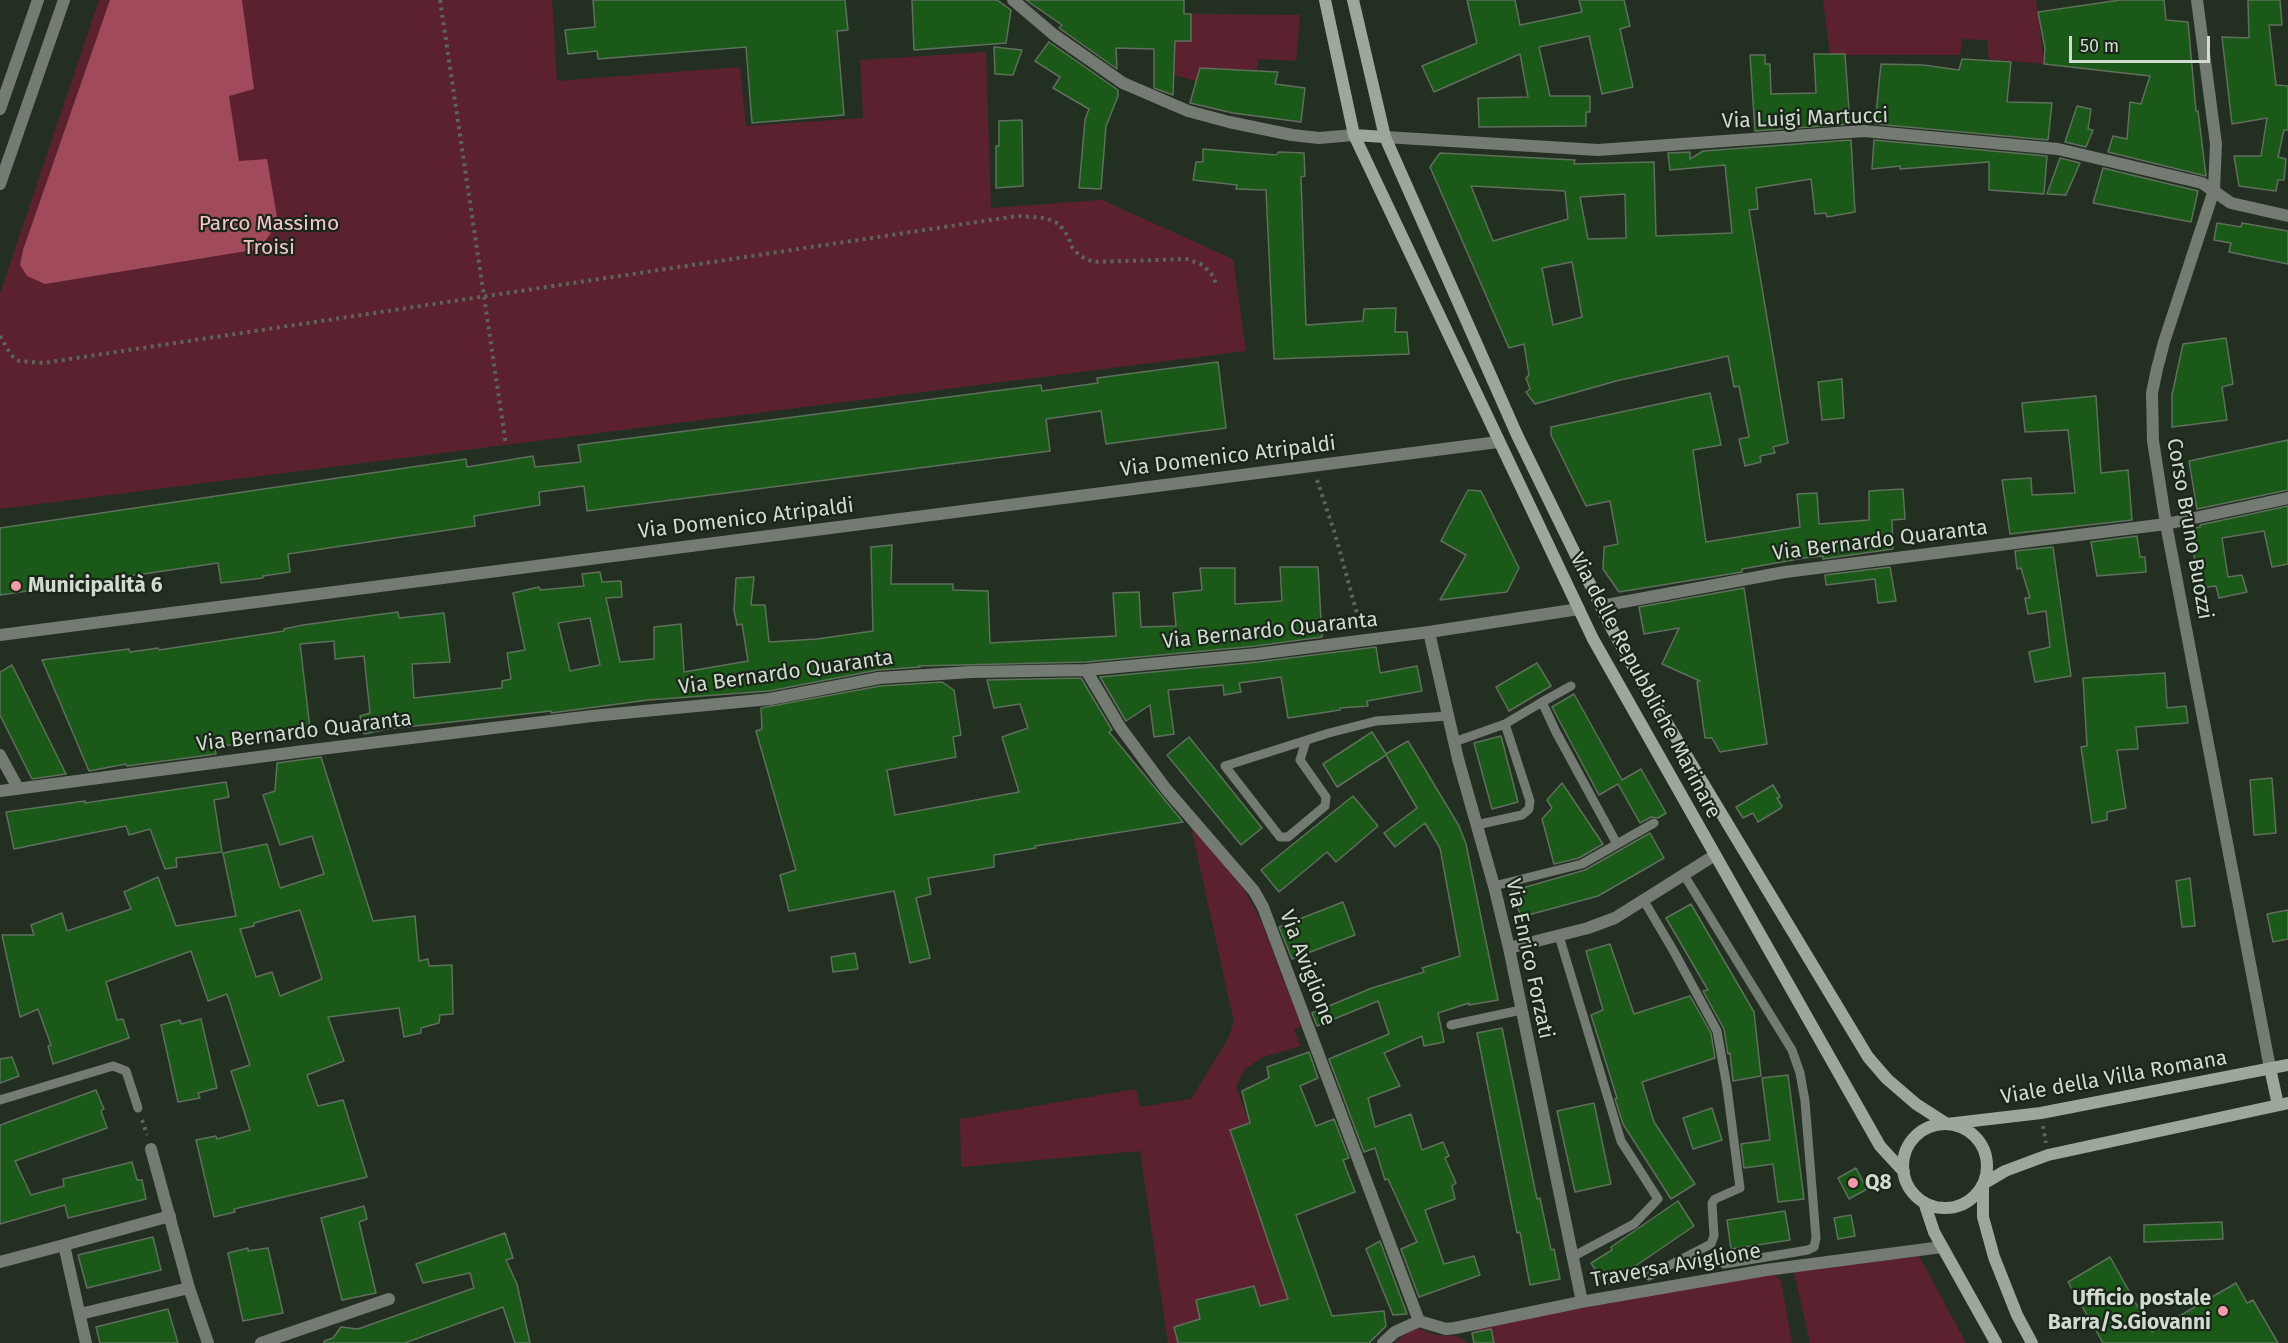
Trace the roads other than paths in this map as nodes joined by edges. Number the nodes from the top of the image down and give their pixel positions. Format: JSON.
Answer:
{"nodes":[{"id":1,"x":38,"y":0,"type":"edge"},
{"id":2,"x":64,"y":0,"type":"edge"},
{"id":3,"x":1013,"y":0,"type":"edge"},
{"id":4,"x":1326,"y":0,"type":"edge"},
{"id":5,"x":1353,"y":0,"type":"edge"},
{"id":6,"x":2197,"y":0,"type":"edge"},
{"id":7,"x":0,"y":109,"type":"edge"},
{"id":8,"x":1354,"y":135,"type":"junction"},
{"id":9,"x":1385,"y":137,"type":"junction"},
{"id":10,"x":0,"y":184,"type":"edge"},
{"id":11,"x":2214,"y":190,"type":"junction"},
{"id":12,"x":2288,"y":216,"type":"edge"},
{"id":13,"x":1517,"y":435,"type":"junction"},
{"id":14,"x":1498,"y":442,"type":"junction"},
{"id":15,"x":2288,"y":498,"type":"edge"},
{"id":16,"x":2166,"y":524,"type":"junction"},
{"id":17,"x":1601,"y":606,"type":"junction"},
{"id":18,"x":1579,"y":609,"type":"junction"},
{"id":19,"x":1429,"y":632,"type":"junction"},
{"id":20,"x":0,"y":635,"type":"edge"},
{"id":21,"x":1086,"y":670,"type":"junction"},
{"id":22,"x":1571,"y":686,"type":"dead end"},
{"id":23,"x":1542,"y":702,"type":"junction"},
{"id":24,"x":1448,"y":716,"type":"junction"},
{"id":25,"x":1506,"y":724,"type":"junction"},
{"id":26,"x":1306,"y":741,"type":"junction"},
{"id":27,"x":1454,"y":742,"type":"junction"},
{"id":28,"x":0,"y":755,"type":"edge"},
{"id":29,"x":18,"y":788,"type":"junction"},
{"id":30,"x":0,"y":791,"type":"edge"},
{"id":31,"x":1654,"y":823,"type":"dead end"},
{"id":32,"x":1476,"y":825,"type":"junction"},
{"id":33,"x":1617,"y":844,"type":"junction"},
{"id":34,"x":1715,"y":855,"type":"junction"},
{"id":35,"x":1684,"y":875,"type":"junction"},
{"id":36,"x":1494,"y":886,"type":"junction"},
{"id":37,"x":1644,"y":901,"type":"junction"},
{"id":38,"x":1559,"y":936,"type":"junction"},
{"id":39,"x":1509,"y":948,"type":"junction"},
{"id":40,"x":1521,"y":1010,"type":"junction"},
{"id":41,"x":1451,"y":1025,"type":"dead end"},
{"id":42,"x":2288,"y":1065,"type":"edge"},
{"id":43,"x":2271,"y":1068,"type":"junction"},
{"id":44,"x":0,"y":1100,"type":"edge"},
{"id":45,"x":2283,"y":1104,"type":"edge"},
{"id":46,"x":138,"y":1108,"type":"road end"},
{"id":47,"x":1947,"y":1124,"type":"junction"},
{"id":48,"x":151,"y":1149,"type":"road end"},
{"id":49,"x":1904,"y":1172,"type":"junction"},
{"id":50,"x":1983,"y":1184,"type":"junction"},
{"id":51,"x":1924,"y":1202,"type":"junction"},
{"id":52,"x":170,"y":1216,"type":"junction"},
{"id":53,"x":64,"y":1245,"type":"junction"},
{"id":54,"x":1942,"y":1247,"type":"junction"},
{"id":55,"x":1572,"y":1257,"type":"junction"},
{"id":56,"x":0,"y":1262,"type":"edge"},
{"id":57,"x":1724,"y":1264,"type":"dead end"},
{"id":58,"x":1649,"y":1276,"type":"dead end"},
{"id":59,"x":189,"y":1288,"type":"junction"},
{"id":60,"x":1581,"y":1297,"type":"dead end"},
{"id":61,"x":389,"y":1299,"type":"dead end"},
{"id":62,"x":80,"y":1314,"type":"junction"},
{"id":63,"x":1419,"y":1321,"type":"junction"},
{"id":64,"x":86,"y":1343,"type":"edge"},
{"id":65,"x":208,"y":1343,"type":"edge"},
{"id":66,"x":261,"y":1343,"type":"edge"},
{"id":67,"x":1383,"y":1343,"type":"edge"},
{"id":68,"x":1996,"y":1343,"type":"edge"},
{"id":69,"x":2032,"y":1343,"type":"edge"}],
"edges":[{"from":1,"to":7,"type":"street"},
{"from":2,"to":10,"type":"street"},
{"from":3,"to":8,"type":"street"},
{"from":4,"to":8,"type":"main road","name":"Via delle Repubbliche Marinare"},
{"from":5,"to":9,"type":"main road","name":"Via delle Repubbliche Marinare"},
{"from":6,"to":11,"type":"street","name":"Corso Bruno Buozzi"},
{"from":8,"to":9,"type":"main road"},
{"from":8,"to":14,"type":"main road","name":"Via delle Repubbliche Marinare"},
{"from":9,"to":11,"type":"street","name":"Via Luigi Martucci"},
{"from":9,"to":13,"type":"main road","name":"Via delle Repubbliche Marinare"},
{"from":11,"to":12,"type":"street","name":"Via Luigi Martucci"},
{"from":11,"to":16,"type":"street","name":"Corso Bruno Buozzi"},
{"from":13,"to":14,"type":"main road"},
{"from":13,"to":17,"type":"main road","name":"Via delle Repubbliche Marinare"},
{"from":14,"to":18,"type":"main road","name":"Via delle Repubbliche Marinare"},
{"from":14,"to":20,"type":"street","name":"Via Domenico Atripaldi"},
{"from":15,"to":16,"type":"street","name":"Via Bernardo Quaranta"},
{"from":16,"to":17,"type":"street","name":"Via Bernardo Quaranta"},
{"from":16,"to":43,"type":"street","name":"Corso Bruno Buozzi"},
{"from":17,"to":18,"type":"main road"},
{"from":17,"to":47,"type":"main road","name":"Via delle Repubbliche Marinare"},
{"from":18,"to":19,"type":"street","name":"Via Bernardo Quaranta"},
{"from":18,"to":34,"type":"main road","name":"Via delle Repubbliche Marinare"},
{"from":19,"to":21,"type":"street","name":"Via Bernardo Quaranta"},
{"from":19,"to":24,"type":"street","name":"Via Enrico Forzati"},
{"from":21,"to":29,"type":"street","name":"Via Bernardo Quaranta"},
{"from":21,"to":63,"type":"street","name":"Via Aviglione"},
{"from":22,"to":23,"type":"lane"},
{"from":23,"to":25,"type":"lane"},
{"from":23,"to":33,"type":"lane"},
{"from":24,"to":26,"type":"lane"},
{"from":24,"to":27,"type":"street","name":"Via Enrico Forzati"},
{"from":25,"to":27,"type":"lane"},
{"from":25,"to":32,"type":"lane"},
{"from":26,"to":26,"type":"lane"},
{"from":27,"to":32,"type":"street","name":"Via Enrico Forzati"},
{"from":28,"to":29,"type":"street"},
{"from":29,"to":30,"type":"street","name":"Via Bernardo Quaranta"},
{"from":31,"to":33,"type":"lane"},
{"from":32,"to":36,"type":"street","name":"Via Enrico Forzati"},
{"from":33,"to":36,"type":"lane"},
{"from":34,"to":35,"type":"street"},
{"from":34,"to":49,"type":"main road","name":"Via delle Repubbliche Marinare"},
{"from":35,"to":37,"type":"street"},
{"from":35,"to":57,"type":"lane"},
{"from":36,"to":39,"type":"street","name":"Via Enrico Forzati"},
{"from":37,"to":38,"type":"street"},
{"from":37,"to":58,"type":"lane"},
{"from":38,"to":39,"type":"street"},
{"from":38,"to":55,"type":"lane"},
{"from":39,"to":40,"type":"street","name":"Via Enrico Forzati"},
{"from":40,"to":41,"type":"lane"},
{"from":40,"to":55,"type":"street","name":"Via Enrico Forzati"},
{"from":42,"to":43,"type":"main road","name":"Viale della Villa Romana"},
{"from":43,"to":45,"type":"main road"},
{"from":43,"to":47,"type":"main road","name":"Viale della Villa Romana"},
{"from":44,"to":46,"type":"lane"},
{"from":45,"to":50,"type":"main road"},
{"from":47,"to":49,"type":"main road"},
{"from":47,"to":50,"type":"main road"},
{"from":48,"to":52,"type":"street"},
{"from":49,"to":51,"type":"main road"},
{"from":50,"to":51,"type":"main road"},
{"from":50,"to":69,"type":"main road"},
{"from":51,"to":54,"type":"main road"},
{"from":52,"to":53,"type":"street"},
{"from":52,"to":59,"type":"street"},
{"from":53,"to":56,"type":"street"},
{"from":53,"to":62,"type":"street"},
{"from":54,"to":63,"type":"street","name":"Traversa Aviglione"},
{"from":54,"to":68,"type":"main road"},
{"from":55,"to":60,"type":"street","name":"Via Enrico Forzati"},
{"from":59,"to":62,"type":"street"},
{"from":59,"to":65,"type":"street"},
{"from":61,"to":66,"type":"street"},
{"from":62,"to":64,"type":"street"},
{"from":63,"to":67,"type":"street"}]}
